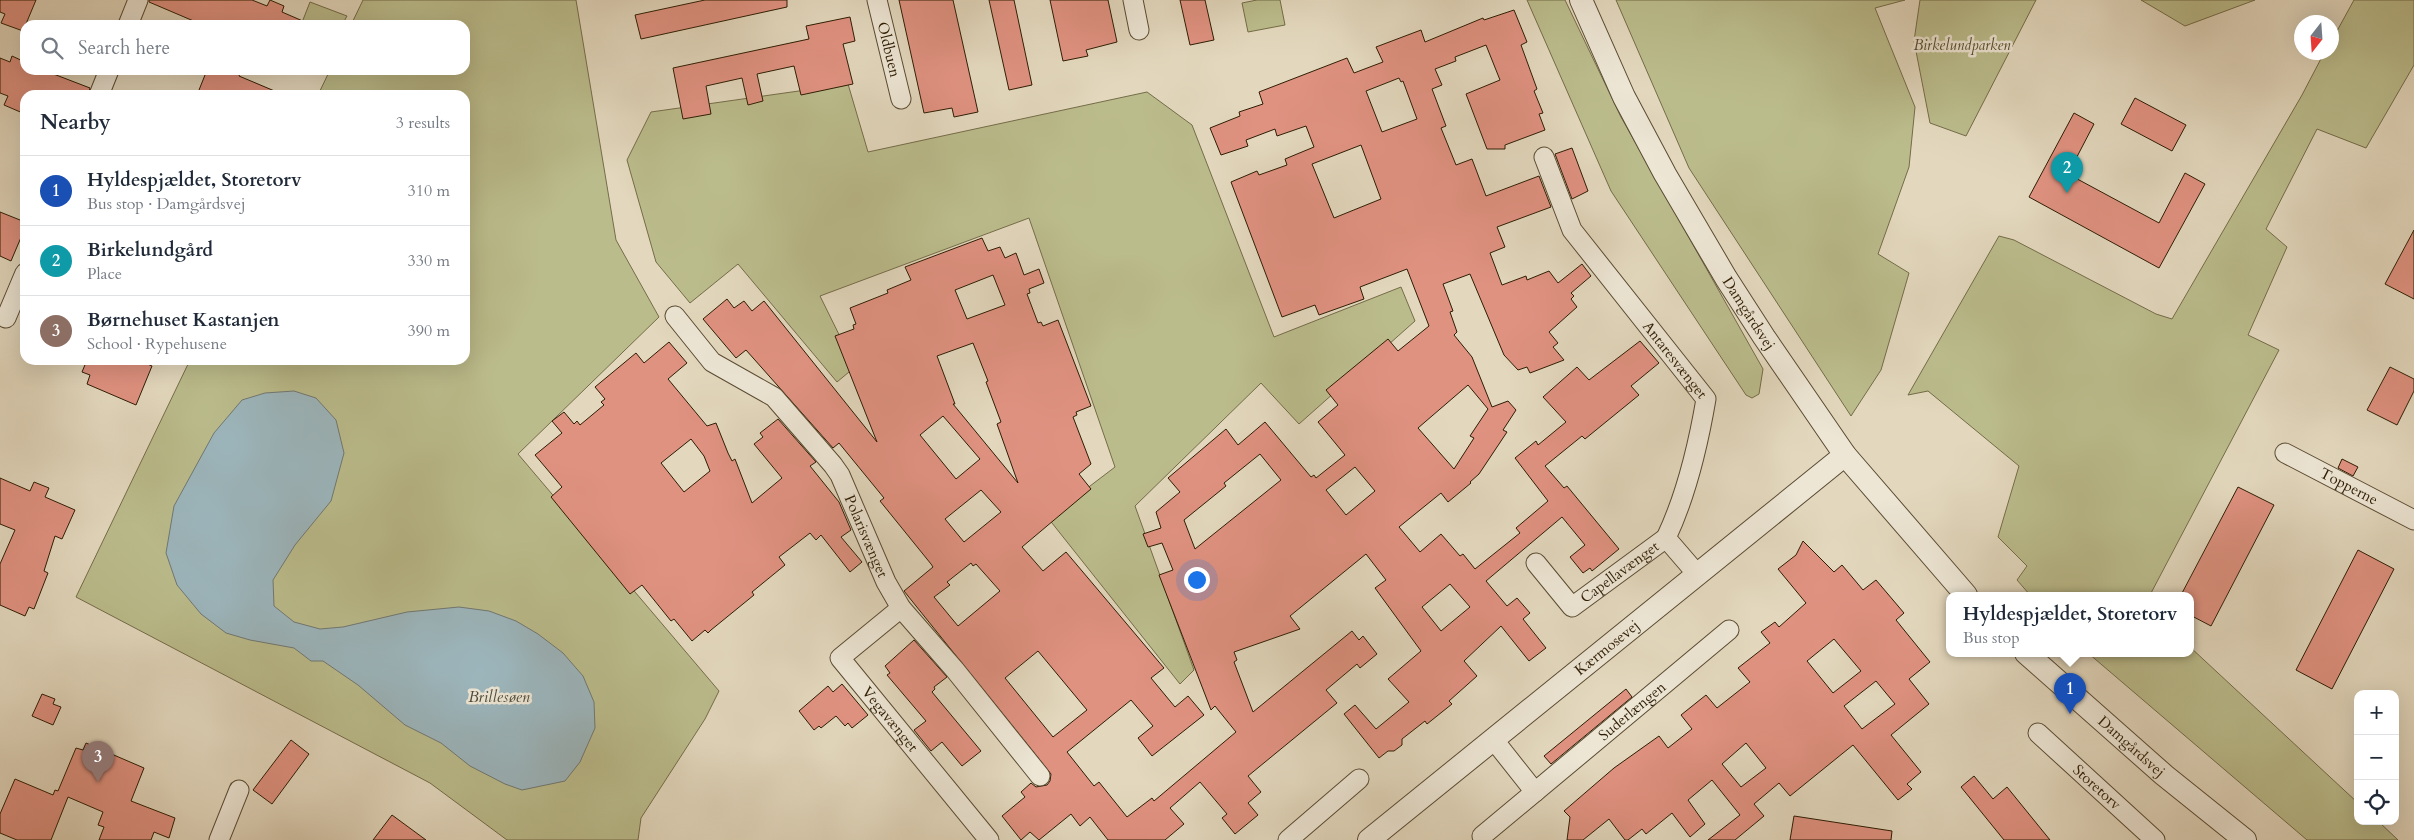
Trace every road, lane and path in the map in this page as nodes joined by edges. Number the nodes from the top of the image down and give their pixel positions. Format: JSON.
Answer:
{"nodes":[{"id":1,"x":138,"y":0,"type":"edge"},
{"id":2,"x":878,"y":0,"type":"edge"},
{"id":3,"x":1133,"y":0,"type":"edge"},
{"id":4,"x":1581,"y":0,"type":"edge"},
{"id":5,"x":130,"y":20,"type":"edge"},
{"id":6,"x":1139,"y":30,"type":"dead end"},
{"id":7,"x":107,"y":75,"type":"edge"},
{"id":8,"x":101,"y":90,"type":"edge"},
{"id":9,"x":901,"y":99,"type":"dead end"},
{"id":10,"x":1544,"y":157,"type":"dead end"},
{"id":11,"x":20,"y":284,"type":"edge"},
{"id":12,"x":675,"y":316,"type":"dead end"},
{"id":13,"x":6,"y":318,"type":"dead end"},
{"id":14,"x":2285,"y":454,"type":"dead end"},
{"id":15,"x":1845,"y":455,"type":"junction"},
{"id":16,"x":2414,"y":520,"type":"edge"},
{"id":17,"x":1666,"y":538,"type":"junction"},
{"id":18,"x":1536,"y":563,"type":"dead end"},
{"id":19,"x":1697,"y":574,"type":"junction"},
{"id":20,"x":1963,"y":592,"type":"edge"},
{"id":21,"x":900,"y":608,"type":"junction"},
{"id":22,"x":1729,"y":630,"type":"dead end"},
{"id":23,"x":2031,"y":657,"type":"edge"},
{"id":24,"x":2038,"y":733,"type":"dead end"},
{"id":25,"x":1493,"y":739,"type":"junction"},
{"id":26,"x":1040,"y":776,"type":"dead end"},
{"id":27,"x":1359,"y":779,"type":"dead end"},
{"id":28,"x":239,"y":790,"type":"dead end"},
{"id":29,"x":1535,"y":792,"type":"junction"},
{"id":30,"x":1482,"y":836,"type":"dead end"},
{"id":31,"x":2243,"y":839,"type":"edge"},
{"id":32,"x":219,"y":840,"type":"edge"},
{"id":33,"x":989,"y":840,"type":"edge"},
{"id":34,"x":1288,"y":840,"type":"edge"},
{"id":35,"x":1369,"y":840,"type":"edge"},
{"id":36,"x":2156,"y":840,"type":"edge"}],
"edges":[{"from":1,"to":5,"type":"street"},
{"from":2,"to":9,"type":"street","name":"Oldbuen"},
{"from":3,"to":6,"type":"street"},
{"from":4,"to":15,"type":"street","name":"Damgårdsvej"},
{"from":7,"to":8,"type":"street"},
{"from":10,"to":17,"type":"street","name":"Antaresvænget"},
{"from":11,"to":13,"type":"street"},
{"from":12,"to":21,"type":"street","name":"Polarisvænget"},
{"from":14,"to":16,"type":"street","name":"Topperne"},
{"from":15,"to":19,"type":"street","name":"Kærmosevej"},
{"from":15,"to":20,"type":"street","name":"Damgårdsvej"},
{"from":17,"to":18,"type":"street","name":"Capellavænget"},
{"from":17,"to":19,"type":"street"},
{"from":19,"to":25,"type":"street","name":"Kærmosevej"},
{"from":21,"to":26,"type":"street","name":"Polarisvænget"},
{"from":21,"to":33,"type":"street","name":"Vegavænget"},
{"from":22,"to":29,"type":"street","name":"Suderlængen"},
{"from":23,"to":31,"type":"street","name":"Damgårdsvej"},
{"from":24,"to":36,"type":"street","name":"Storetorv"},
{"from":25,"to":29,"type":"street"},
{"from":25,"to":35,"type":"street","name":"Kærmosevej"},
{"from":27,"to":34,"type":"street"},
{"from":28,"to":32,"type":"street"},
{"from":29,"to":30,"type":"street","name":"Suderlængen"}]}
